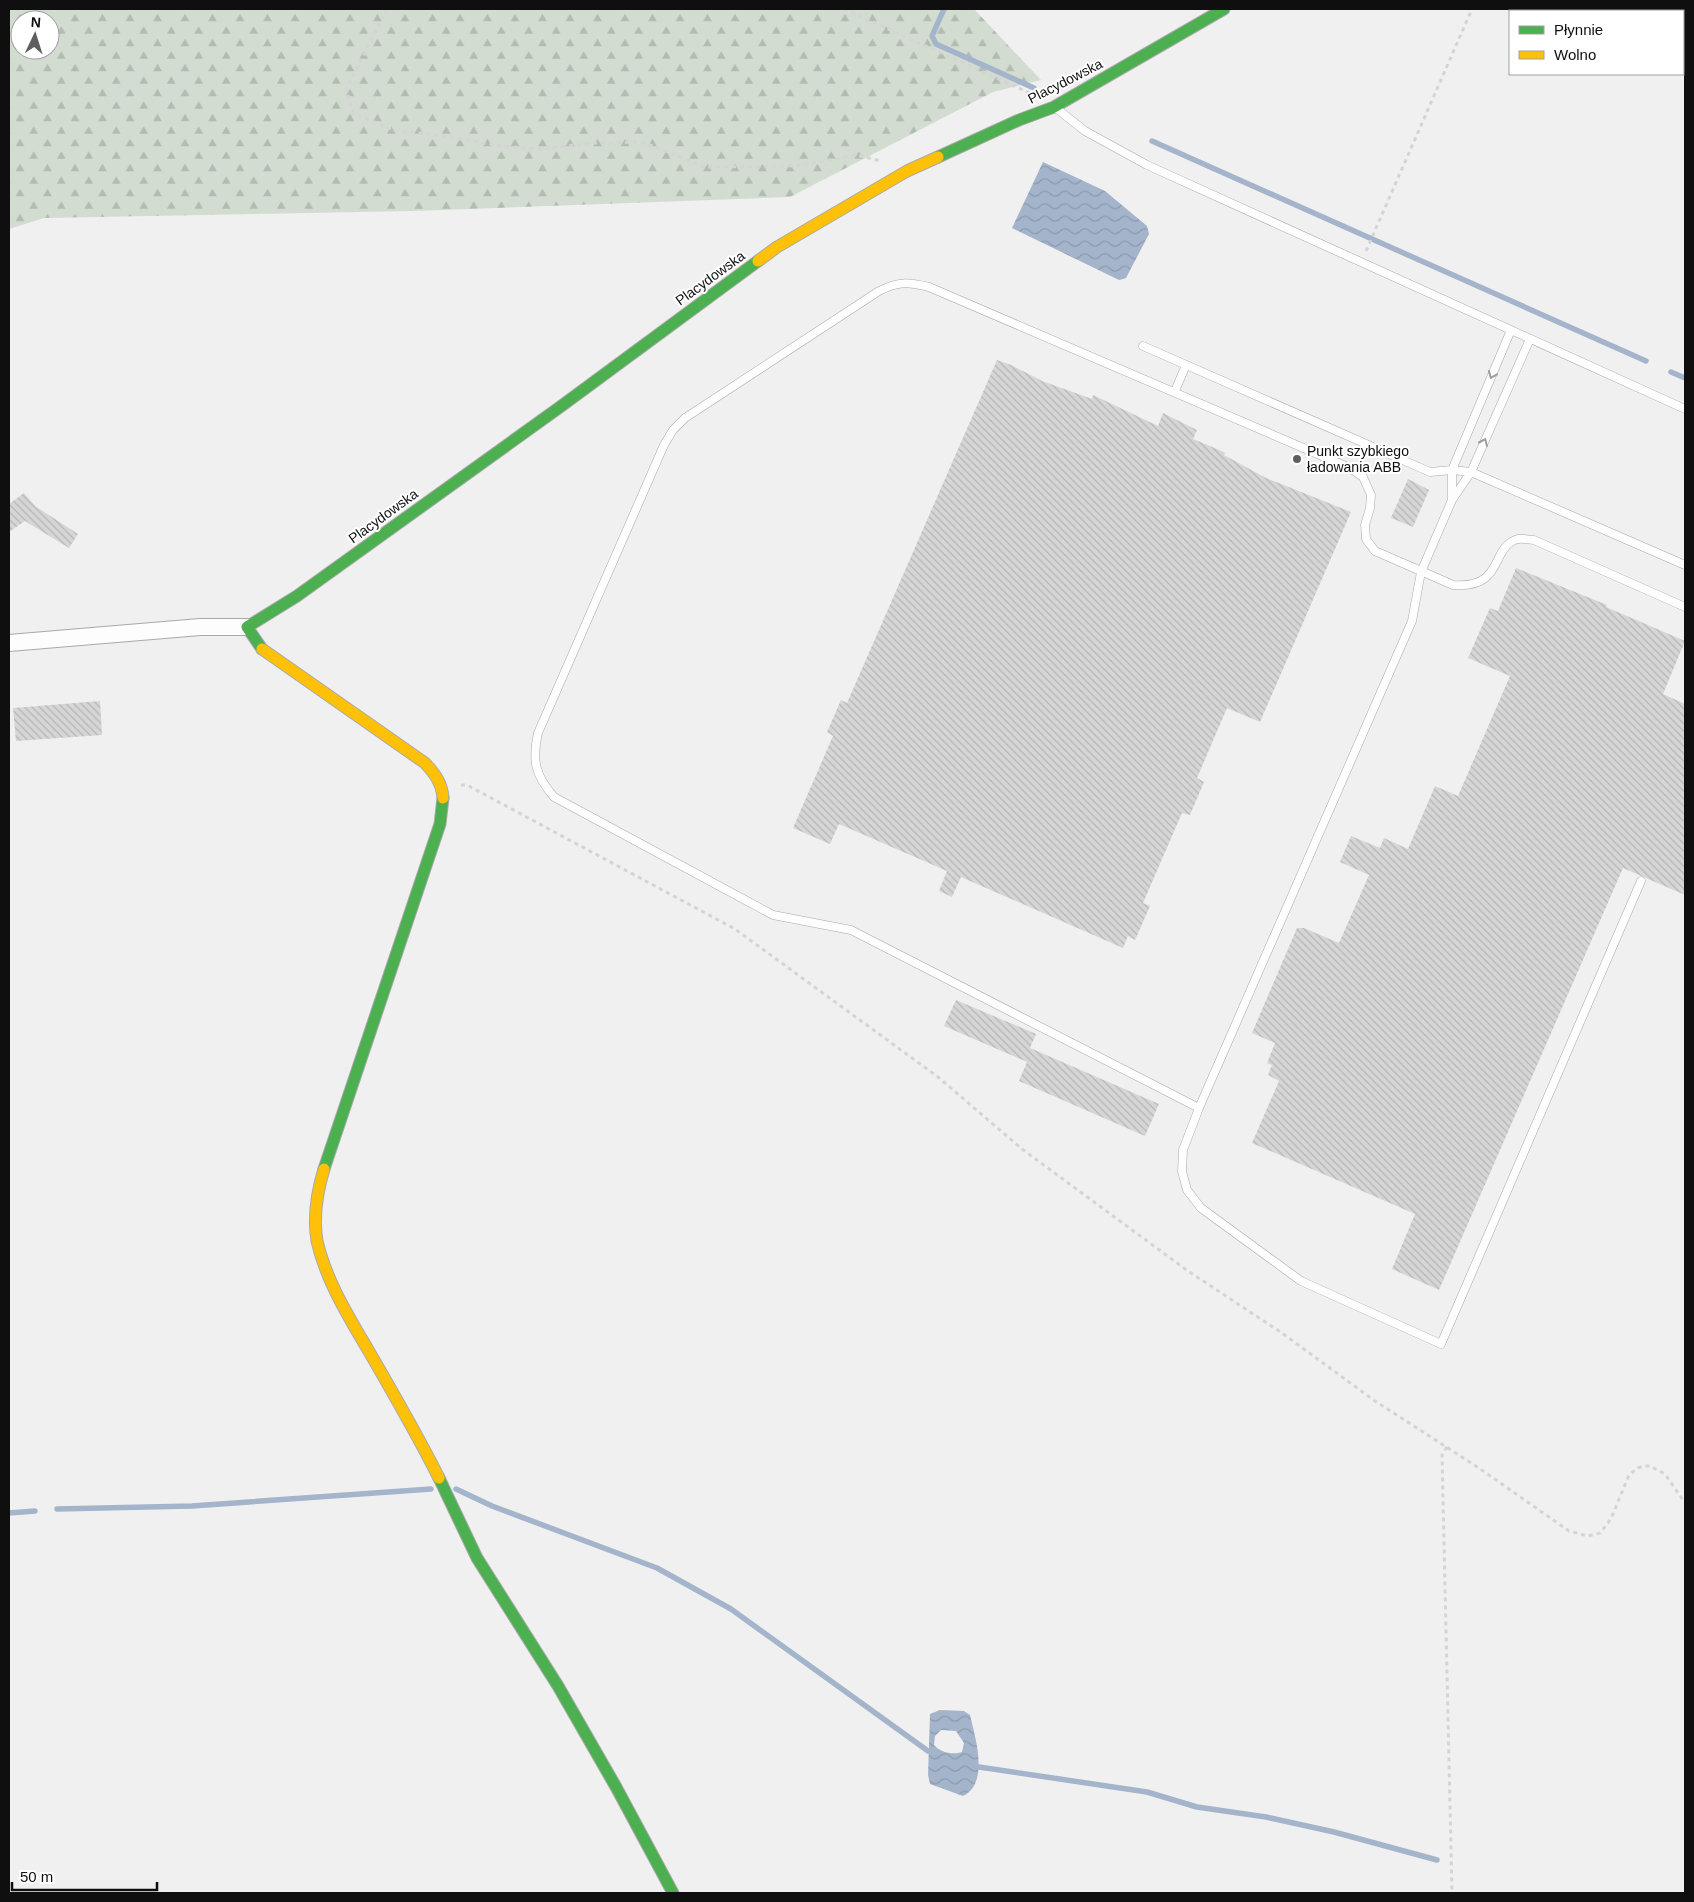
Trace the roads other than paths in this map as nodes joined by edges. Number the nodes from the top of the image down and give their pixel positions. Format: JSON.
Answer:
{"nodes":[{"id":1,"x":1224,"y":9,"type":"edge"},
{"id":2,"x":1054,"y":107,"type":"junction"},
{"id":3,"x":1511,"y":330,"type":"junction"},
{"id":4,"x":1530,"y":339,"type":"junction"},
{"id":5,"x":1144,"y":346,"type":"dead end"},
{"id":6,"x":1186,"y":365,"type":"junction"},
{"id":7,"x":1175,"y":391,"type":"junction"},
{"id":8,"x":1685,"y":410,"type":"edge"},
{"id":9,"x":1452,"y":470,"type":"junction"},
{"id":10,"x":1471,"y":472,"type":"junction"},
{"id":11,"x":1452,"y":500,"type":"junction"},
{"id":12,"x":1685,"y":565,"type":"edge"},
{"id":13,"x":1421,"y":572,"type":"junction"},
{"id":14,"x":1685,"y":607,"type":"edge"},
{"id":15,"x":247,"y":627,"type":"junction"},
{"id":16,"x":9,"y":643,"type":"edge"},
{"id":17,"x":1641,"y":881,"type":"dead end"},
{"id":18,"x":1199,"y":1108,"type":"junction"},
{"id":19,"x":673,"y":1893,"type":"edge"}],
"edges":[{"from":1,"to":2,"type":"street","name":"Placydowska"},
{"from":2,"to":3,"type":"lane"},
{"from":2,"to":15,"type":"street","name":"Placydowska"},
{"from":3,"to":4,"type":"lane"},
{"from":3,"to":9,"type":"lane","one_way":true},
{"from":4,"to":8,"type":"lane"},
{"from":10,"to":4,"type":"lane","one_way":true},
{"from":5,"to":6,"type":"lane"},
{"from":6,"to":7,"type":"lane"},
{"from":6,"to":9,"type":"lane"},
{"from":7,"to":13,"type":"lane"},
{"from":7,"to":18,"type":"lane"},
{"from":9,"to":10,"type":"lane"},
{"from":9,"to":11,"type":"lane"},
{"from":10,"to":11,"type":"lane"},
{"from":10,"to":12,"type":"lane"},
{"from":11,"to":13,"type":"lane"},
{"from":13,"to":14,"type":"lane"},
{"from":13,"to":18,"type":"lane"},
{"from":15,"to":16,"type":"street"},
{"from":15,"to":19,"type":"street"},
{"from":17,"to":18,"type":"lane"}]}
